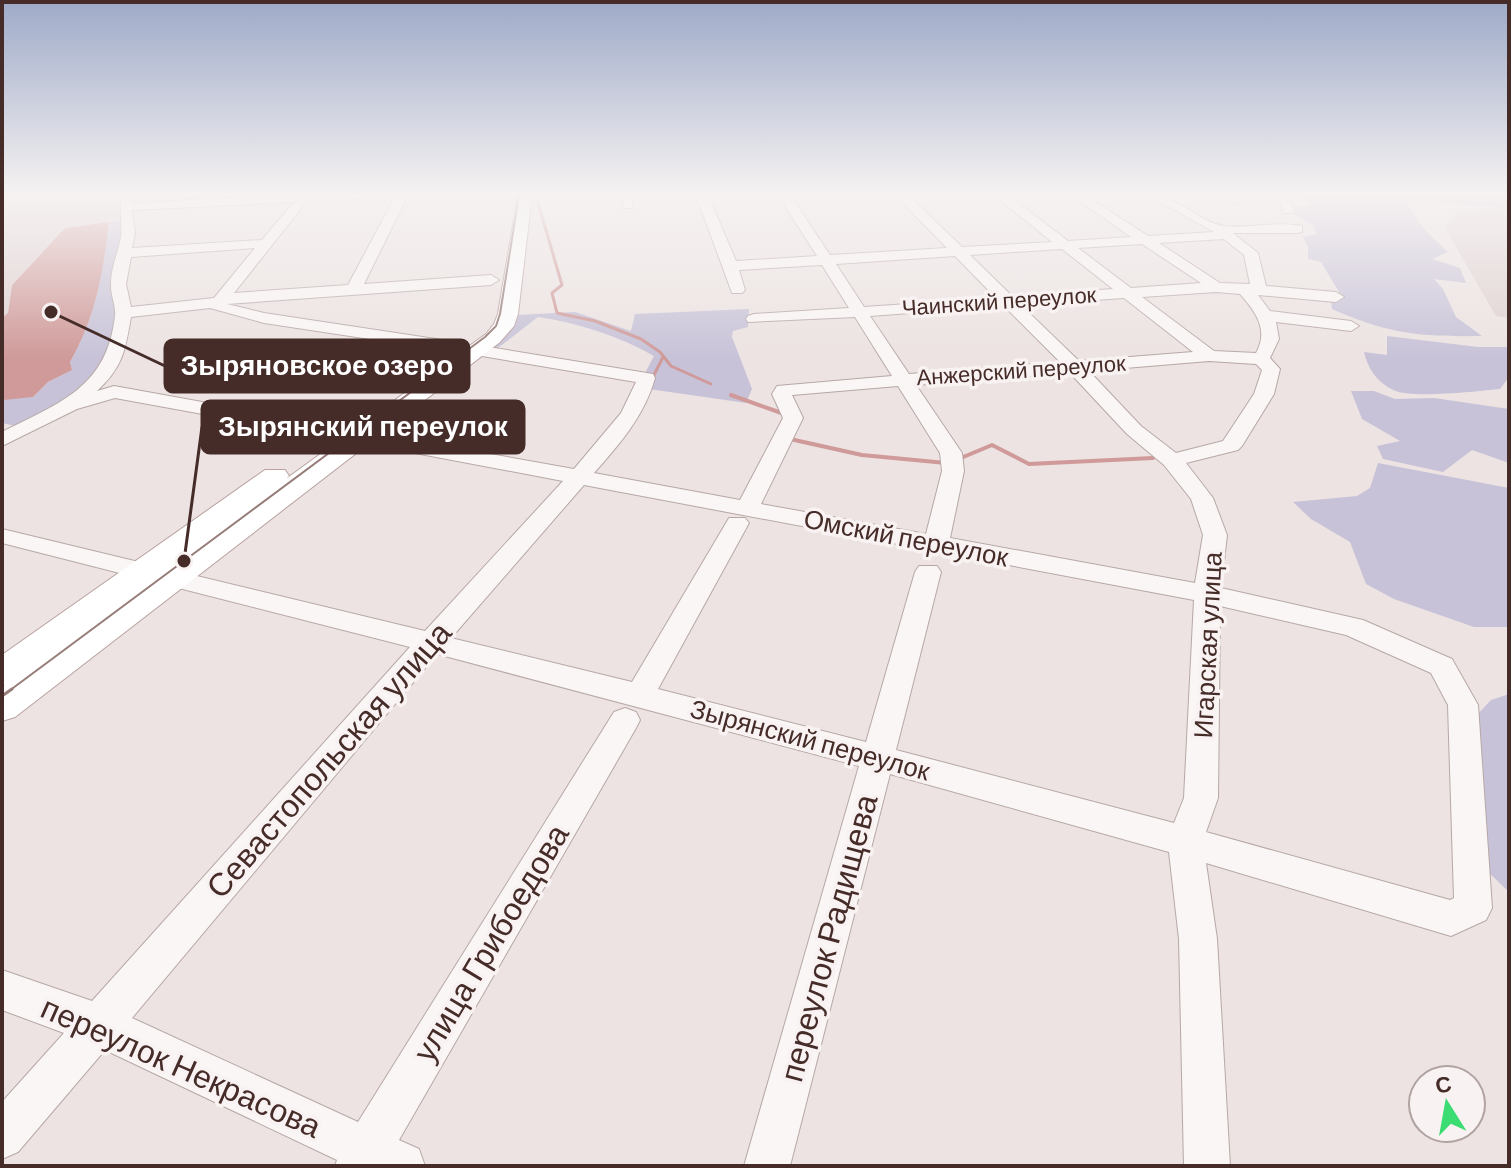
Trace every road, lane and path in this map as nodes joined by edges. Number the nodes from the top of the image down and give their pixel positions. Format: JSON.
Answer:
{"nodes":[{"id":1,"x":126,"y":250,"type":"edge"},
{"id":2,"x":154,"y":250,"type":"edge"},
{"id":3,"x":260,"y":250,"type":"edge"},
{"id":4,"x":374,"y":250,"type":"edge"},
{"id":5,"x":516,"y":250,"type":"edge"},
{"id":6,"x":724,"y":250,"type":"edge"},
{"id":7,"x":819,"y":250,"type":"edge"},
{"id":8,"x":956,"y":250,"type":"edge"},
{"id":9,"x":1003,"y":250,"type":"edge"},
{"id":10,"x":1071,"y":250,"type":"edge"},
{"id":11,"x":1161,"y":250,"type":"edge"},
{"id":12,"x":1246,"y":250,"type":"edge"},
{"id":13,"x":958,"y":252,"type":"junction"},
{"id":14,"x":125,"y":253,"type":"junction"},
{"id":15,"x":825,"y":259,"type":"junction"},
{"id":16,"x":731,"y":266,"type":"junction"},
{"id":17,"x":493,"y":273,"type":"joint"},
{"id":18,"x":1216,"y":287,"type":"junction"},
{"id":19,"x":354,"y":289,"type":"junction"},
{"id":20,"x":737,"y":290,"type":"dead end"},
{"id":21,"x":1245,"y":290,"type":"junction"},
{"id":22,"x":1126,"y":292,"type":"junction"},
{"id":23,"x":1336,"y":297,"type":"dead end"},
{"id":24,"x":1005,"y":301,"type":"junction"},
{"id":25,"x":219,"y":302,"type":"junction"},
{"id":26,"x":487,"y":304,"type":"dead end"},
{"id":27,"x":859,"y":311,"type":"junction"},
{"id":28,"x":124,"y":313,"type":"junction"},
{"id":29,"x":1268,"y":316,"type":"junction"},
{"id":30,"x":754,"y":319,"type":"dead end"},
{"id":31,"x":1351,"y":326,"type":"dead end"},
{"id":32,"x":471,"y":341,"type":"junction"},
{"id":33,"x":1209,"y":356,"type":"junction"},
{"id":34,"x":1261,"y":359,"type":"junction"},
{"id":35,"x":1073,"y":366,"type":"junction"},
{"id":36,"x":107,"y":372,"type":"junction"},
{"id":37,"x":902,"y":379,"type":"junction"},
{"id":38,"x":782,"y":391,"type":"joint"},
{"id":39,"x":114,"y":392,"type":"junction"},
{"id":40,"x":70,"y":405,"type":"junction"},
{"id":41,"x":349,"y":434,"type":"junction"},
{"id":42,"x":2,"y":440,"type":"edge"},
{"id":43,"x":1172,"y":460,"type":"junction"},
{"id":44,"x":578,"y":475,"type":"junction"},
{"id":45,"x":742,"y":515,"type":"junction"},
{"id":46,"x":2,"y":536,"type":"edge"},
{"id":47,"x":932,"y":558,"type":"junction"},
{"id":48,"x":139,"y":574,"type":"junction"},
{"id":49,"x":170,"y":581,"type":"junction"},
{"id":50,"x":1207,"y":594,"type":"junction"},
{"id":51,"x":430,"y":642,"type":"junction"},
{"id":52,"x":2,"y":673,"type":"edge"},
{"id":53,"x":2,"y":707,"type":"edge"},
{"id":54,"x":632,"y":708,"type":"junction"},
{"id":55,"x":878,"y":757,"type":"junction"},
{"id":56,"x":1185,"y":840,"type":"junction"},
{"id":57,"x":1473,"y":908,"type":"joint"},
{"id":58,"x":2,"y":990,"type":"edge"},
{"id":59,"x":99,"y":1025,"type":"junction"},
{"id":60,"x":2,"y":1136,"type":"edge"},
{"id":61,"x":376,"y":1161,"type":"edge"},
{"id":62,"x":767,"y":1166,"type":"edge"},
{"id":63,"x":1207,"y":1166,"type":"edge"}],
"edges":[{"from":1,"to":14,"type":"street"},
{"from":2,"to":14,"type":"street"},
{"from":3,"to":25,"type":"street"},
{"from":4,"to":19,"type":"street"},
{"from":5,"to":32,"type":"main road"},
{"from":6,"to":16,"type":"street"},
{"from":7,"to":15,"type":"street"},
{"from":8,"to":13,"type":"street","name":"Игарская улица"},
{"from":9,"to":13,"type":"street"},
{"from":10,"to":22,"type":"street"},
{"from":11,"to":18,"type":"street"},
{"from":12,"to":21,"type":"street"},
{"from":13,"to":15,"type":"street"},
{"from":13,"to":24,"type":"street","name":"Игарская улица"},
{"from":14,"to":28,"type":"street"},
{"from":15,"to":16,"type":"street"},
{"from":15,"to":27,"type":"street"},
{"from":16,"to":20,"type":"street"},
{"from":17,"to":19,"type":"street"},
{"from":17,"to":26,"type":"main road"},
{"from":18,"to":21,"type":"street","name":"Чаинский переулок"},
{"from":18,"to":22,"type":"street","name":"Чаинский переулок"},
{"from":19,"to":25,"type":"street"},
{"from":21,"to":23,"type":"street","name":"Чаинский переулок"},
{"from":21,"to":29,"type":"street"},
{"from":22,"to":24,"type":"street","name":"Чаинский переулок"},
{"from":22,"to":33,"type":"street"},
{"from":24,"to":27,"type":"street","name":"Чаинский переулок"},
{"from":24,"to":35,"type":"street","name":"Игарская улица"},
{"from":25,"to":28,"type":"street"},
{"from":25,"to":32,"type":"street"},
{"from":27,"to":30,"type":"street","name":"Чаинский переулок"},
{"from":27,"to":37,"type":"street"},
{"from":28,"to":36,"type":"street"},
{"from":29,"to":31,"type":"street"},
{"from":29,"to":34,"type":"street"},
{"from":32,"to":41,"type":"main road"},
{"from":32,"to":44,"type":"street","name":"Севастопольская улица"},
{"from":33,"to":34,"type":"street","name":"Анжерский переулок"},
{"from":33,"to":35,"type":"street","name":"Анжерский переулок"},
{"from":34,"to":43,"type":"street"},
{"from":35,"to":37,"type":"street","name":"Анжерский переулок"},
{"from":35,"to":43,"type":"street","name":"Игарская улица"},
{"from":36,"to":39,"type":"street"},
{"from":36,"to":40,"type":"street"},
{"from":37,"to":38,"type":"street","name":"Анжерский переулок"},
{"from":37,"to":47,"type":"street","name":"переулок Радищева"},
{"from":38,"to":45,"type":"street","name":"улица Грибоедова"},
{"from":39,"to":40,"type":"street","name":"Омский переулок"},
{"from":39,"to":41,"type":"street","name":"Омский переулок"},
{"from":40,"to":42,"type":"street"},
{"from":41,"to":44,"type":"street","name":"Омский переулок"},
{"from":41,"to":48,"type":"main road"},
{"from":41,"to":49,"type":"main road"},
{"from":43,"to":50,"type":"street","name":"Игарская улица"},
{"from":44,"to":45,"type":"street","name":"Омский переулок"},
{"from":44,"to":51,"type":"street","name":"Севастопольская улица"},
{"from":45,"to":47,"type":"street","name":"Омский переулок"},
{"from":45,"to":54,"type":"street","name":"улица Грибоедова"},
{"from":46,"to":48,"type":"street","name":"Зырянский переулок"},
{"from":47,"to":50,"type":"street","name":"Омский переулок"},
{"from":47,"to":55,"type":"street","name":"переулок Радищева"},
{"from":48,"to":49,"type":"street","name":"Зырянский переулок"},
{"from":48,"to":52,"type":"main road"},
{"from":49,"to":51,"type":"street","name":"Зырянский переулок"},
{"from":49,"to":53,"type":"main road"},
{"from":50,"to":56,"type":"street","name":"Игарская улица"},
{"from":50,"to":57,"type":"street","name":"Омский переулок"},
{"from":51,"to":54,"type":"street","name":"Зырянский переулок"},
{"from":51,"to":59,"type":"street","name":"Севастопольская улица"},
{"from":54,"to":55,"type":"street","name":"Зырянский переулок"},
{"from":54,"to":61,"type":"street","name":"улица Грибоедова"},
{"from":55,"to":56,"type":"street","name":"Зырянский переулок"},
{"from":55,"to":62,"type":"street","name":"переулок Радищева"},
{"from":56,"to":57,"type":"street","name":"Зырянский переулок"},
{"from":56,"to":63,"type":"street","name":"Игарская улица"},
{"from":58,"to":59,"type":"street","name":"переулок Некрасова"},
{"from":59,"to":60,"type":"street","name":"Севастопольская улица"},
{"from":59,"to":61,"type":"street","name":"переулок Некрасова"}]}
